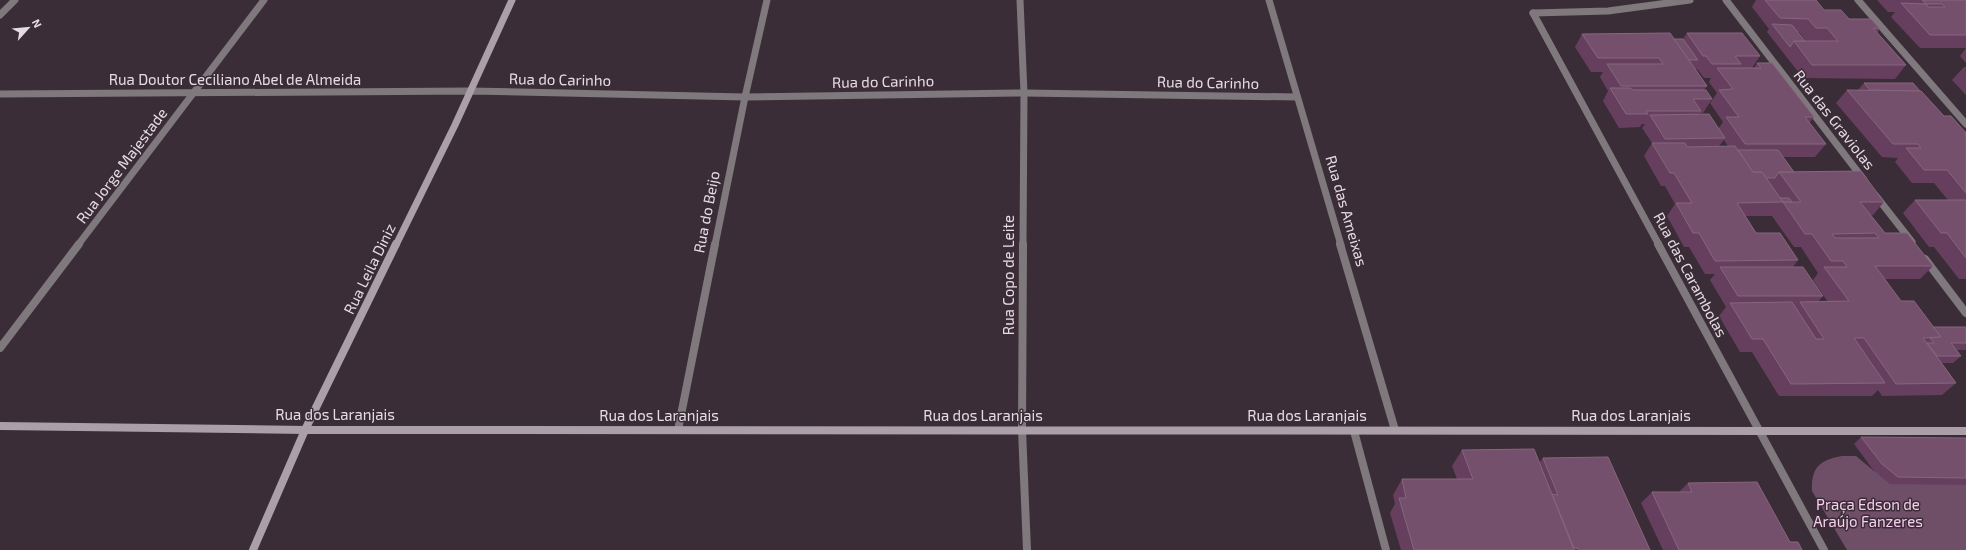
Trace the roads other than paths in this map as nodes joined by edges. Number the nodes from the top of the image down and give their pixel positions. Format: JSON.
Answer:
{"nodes":[{"id":1,"x":15,"y":0,"type":"edge"},
{"id":2,"x":264,"y":0,"type":"edge"},
{"id":3,"x":512,"y":0,"type":"edge"},
{"id":4,"x":767,"y":0,"type":"edge"},
{"id":5,"x":1020,"y":0,"type":"edge"},
{"id":6,"x":1269,"y":0,"type":"edge"},
{"id":7,"x":1690,"y":0,"type":"edge"},
{"id":8,"x":1726,"y":0,"type":"edge"},
{"id":9,"x":1858,"y":0,"type":"edge"},
{"id":10,"x":0,"y":15,"type":"edge"},
{"id":11,"x":470,"y":91,"type":"junction"},
{"id":12,"x":195,"y":93,"type":"junction"},
{"id":13,"x":1024,"y":93,"type":"junction"},
{"id":14,"x":0,"y":94,"type":"edge"},
{"id":15,"x":744,"y":97,"type":"junction"},
{"id":16,"x":1297,"y":97,"type":"junction"},
{"id":17,"x":1966,"y":124,"type":"edge"},
{"id":18,"x":1966,"y":313,"type":"edge"},
{"id":19,"x":0,"y":348,"type":"edge"},
{"id":20,"x":0,"y":426,"type":"edge"},
{"id":21,"x":305,"y":430,"type":"junction"},
{"id":22,"x":678,"y":430,"type":"junction"},
{"id":23,"x":1022,"y":430,"type":"junction"},
{"id":24,"x":1395,"y":430,"type":"junction"},
{"id":25,"x":1757,"y":430,"type":"junction"},
{"id":26,"x":1354,"y":431,"type":"junction"},
{"id":27,"x":1966,"y":431,"type":"edge"},
{"id":28,"x":253,"y":550,"type":"edge"},
{"id":29,"x":1027,"y":550,"type":"edge"},
{"id":30,"x":1386,"y":550,"type":"edge"},
{"id":31,"x":1824,"y":550,"type":"edge"}],
"edges":[{"from":1,"to":10,"type":"street"},
{"from":2,"to":12,"type":"street","name":"Rua Jorge Majestade"},
{"from":3,"to":11,"type":"street","name":"Rua Leila Diniz"},
{"from":4,"to":15,"type":"street","name":"Rua do Beijo"},
{"from":5,"to":13,"type":"street","name":"Rua Copo de Leite"},
{"from":6,"to":16,"type":"street","name":"Rua das Ameixas"},
{"from":7,"to":25,"type":"street","name":"Rua das Carambolas"},
{"from":8,"to":18,"type":"street","name":"Rua das Graviolas"},
{"from":9,"to":17,"type":"street"},
{"from":11,"to":12,"type":"street","name":"Rua Doutor Ceciliano Abel de Almeida"},
{"from":11,"to":15,"type":"street","name":"Rua do Carinho"},
{"from":11,"to":21,"type":"street","name":"Rua Leila Diniz"},
{"from":12,"to":14,"type":"street","name":"Rua Doutor Ceciliano Abel de Almeida"},
{"from":12,"to":19,"type":"street","name":"Rua Jorge Majestade"},
{"from":13,"to":15,"type":"street","name":"Rua do Carinho"},
{"from":13,"to":16,"type":"street","name":"Rua do Carinho"},
{"from":13,"to":23,"type":"street","name":"Rua Copo de Leite"},
{"from":15,"to":22,"type":"street","name":"Rua do Beijo"},
{"from":16,"to":24,"type":"street","name":"Rua das Ameixas"},
{"from":20,"to":21,"type":"street","name":"Rua dos Laranjais"},
{"from":21,"to":22,"type":"street","name":"Rua dos Laranjais"},
{"from":21,"to":28,"type":"street","name":"Rua Leila Diniz"},
{"from":22,"to":23,"type":"street","name":"Rua dos Laranjais"},
{"from":23,"to":26,"type":"street","name":"Rua dos Laranjais"},
{"from":23,"to":29,"type":"street","name":"Rua Copo de Leite"},
{"from":24,"to":25,"type":"street","name":"Rua dos Laranjais"},
{"from":24,"to":26,"type":"street","name":"Rua dos Laranjais"},
{"from":25,"to":27,"type":"street","name":"Rua dos Laranjais"},
{"from":25,"to":31,"type":"street","name":"Rua das Carambolas"},
{"from":26,"to":30,"type":"street"}]}
